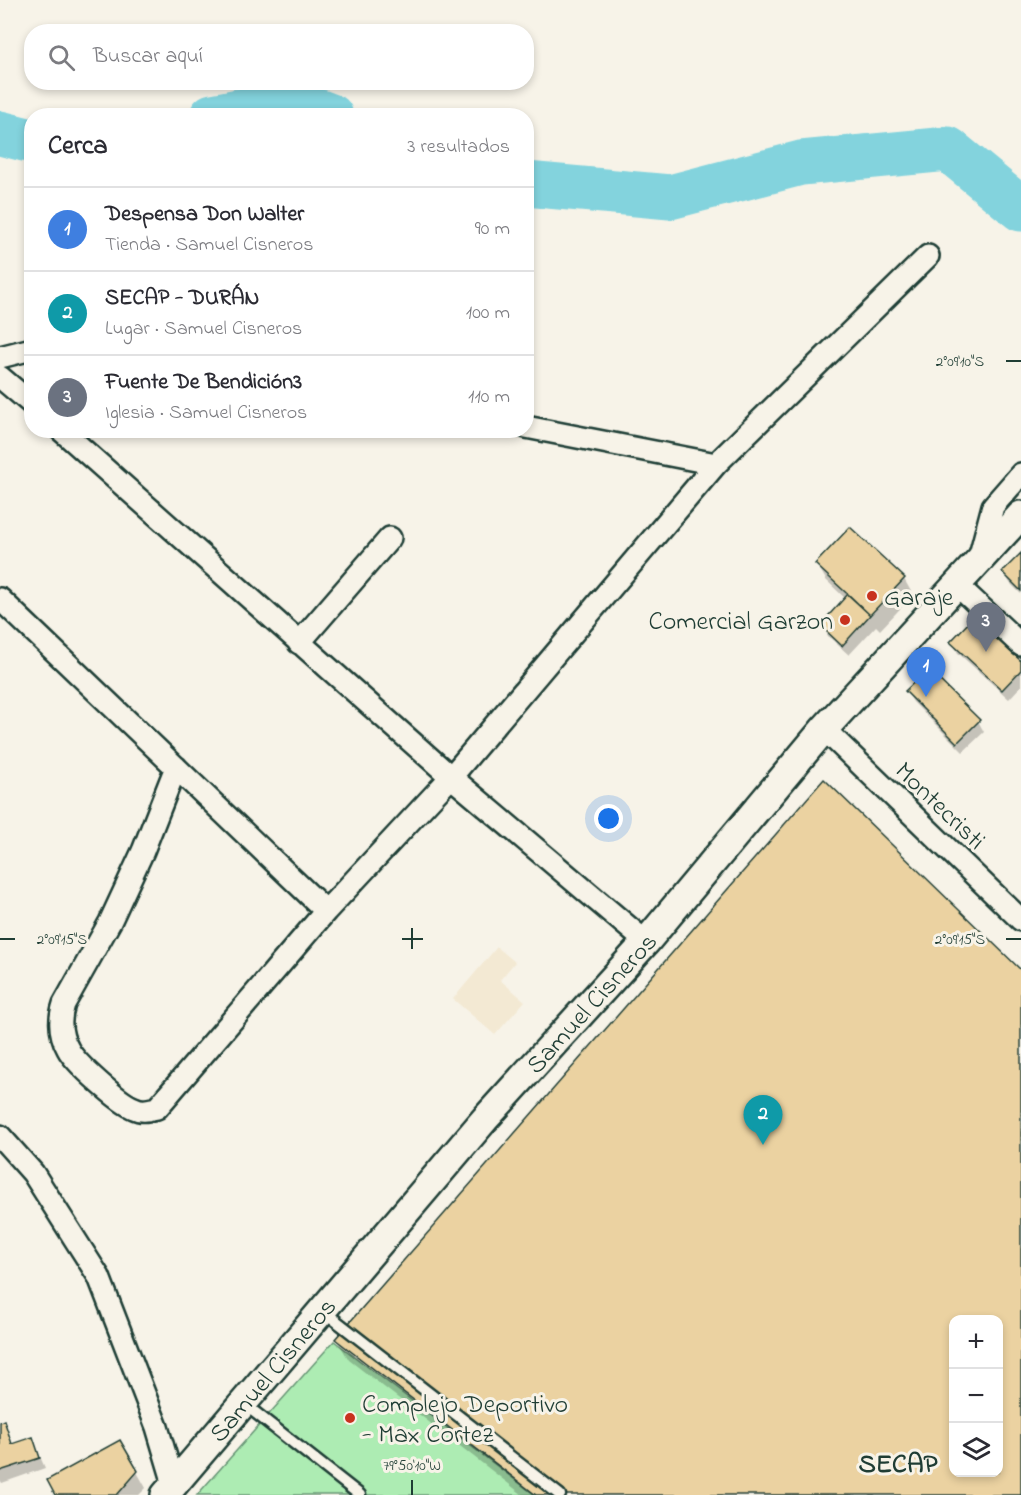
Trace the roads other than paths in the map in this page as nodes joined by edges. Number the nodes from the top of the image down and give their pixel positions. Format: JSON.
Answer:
{"nodes":[{"id":1,"x":928,"y":256,"type":"dead end"},
{"id":2,"x":24,"y":350,"type":"edge"},
{"id":3,"x":0,"y":357,"type":"edge"},
{"id":4,"x":0,"y":376,"type":"edge"},
{"id":5,"x":24,"y":397,"type":"edge"},
{"id":6,"x":534,"y":429,"type":"edge"},
{"id":7,"x":70,"y":438,"type":"edge"},
{"id":8,"x":716,"y":464,"type":"junction"},
{"id":9,"x":1021,"y":474,"type":"edge"},
{"id":10,"x":1021,"y":516,"type":"edge"},
{"id":11,"x":390,"y":537,"type":"dead end"},
{"id":12,"x":979,"y":560,"type":"junction"},
{"id":13,"x":956,"y":584,"type":"junction"},
{"id":14,"x":0,"y":599,"type":"edge"},
{"id":15,"x":299,"y":643,"type":"junction"},
{"id":16,"x":1021,"y":645,"type":"edge"},
{"id":17,"x":824,"y":729,"type":"junction"},
{"id":18,"x":176,"y":767,"type":"junction"},
{"id":19,"x":452,"y":777,"type":"junction"},
{"id":20,"x":326,"y":911,"type":"junction"},
{"id":21,"x":1021,"y":920,"type":"edge"},
{"id":22,"x":646,"y":942,"type":"junction"},
{"id":23,"x":2,"y":1140,"type":"edge"},
{"id":24,"x":321,"y":1310,"type":"junction"},
{"id":25,"x":243,"y":1402,"type":"junction"},
{"id":26,"x":169,"y":1489,"type":"edge"},
{"id":27,"x":360,"y":1495,"type":"edge"},
{"id":28,"x":560,"y":1495,"type":"edge"}],
"edges":[{"from":1,"to":8,"type":"street"},
{"from":2,"to":3,"type":"street"},
{"from":4,"to":5,"type":"street"},
{"from":6,"to":8,"type":"street"},
{"from":7,"to":15,"type":"street"},
{"from":8,"to":19,"type":"street"},
{"from":9,"to":12,"type":"street"},
{"from":10,"to":12,"type":"street","name":"Samuel Cisneros"},
{"from":11,"to":15,"type":"street"},
{"from":12,"to":13,"type":"street","name":"Samuel Cisneros"},
{"from":13,"to":16,"type":"street"},
{"from":13,"to":17,"type":"street","name":"Samuel Cisneros"},
{"from":14,"to":18,"type":"street"},
{"from":15,"to":19,"type":"street"},
{"from":17,"to":21,"type":"street","name":"Montecristi"},
{"from":17,"to":22,"type":"street","name":"Samuel Cisneros"},
{"from":18,"to":20,"type":"street"},
{"from":18,"to":20,"type":"street"},
{"from":19,"to":20,"type":"street"},
{"from":19,"to":22,"type":"street"},
{"from":22,"to":24,"type":"street","name":"Samuel Cisneros"},
{"from":23,"to":26,"type":"street"},
{"from":24,"to":25,"type":"street","name":"Samuel Cisneros"},
{"from":24,"to":28,"type":"lane"},
{"from":25,"to":26,"type":"street","name":"Samuel Cisneros"},
{"from":25,"to":27,"type":"lane"}]}
